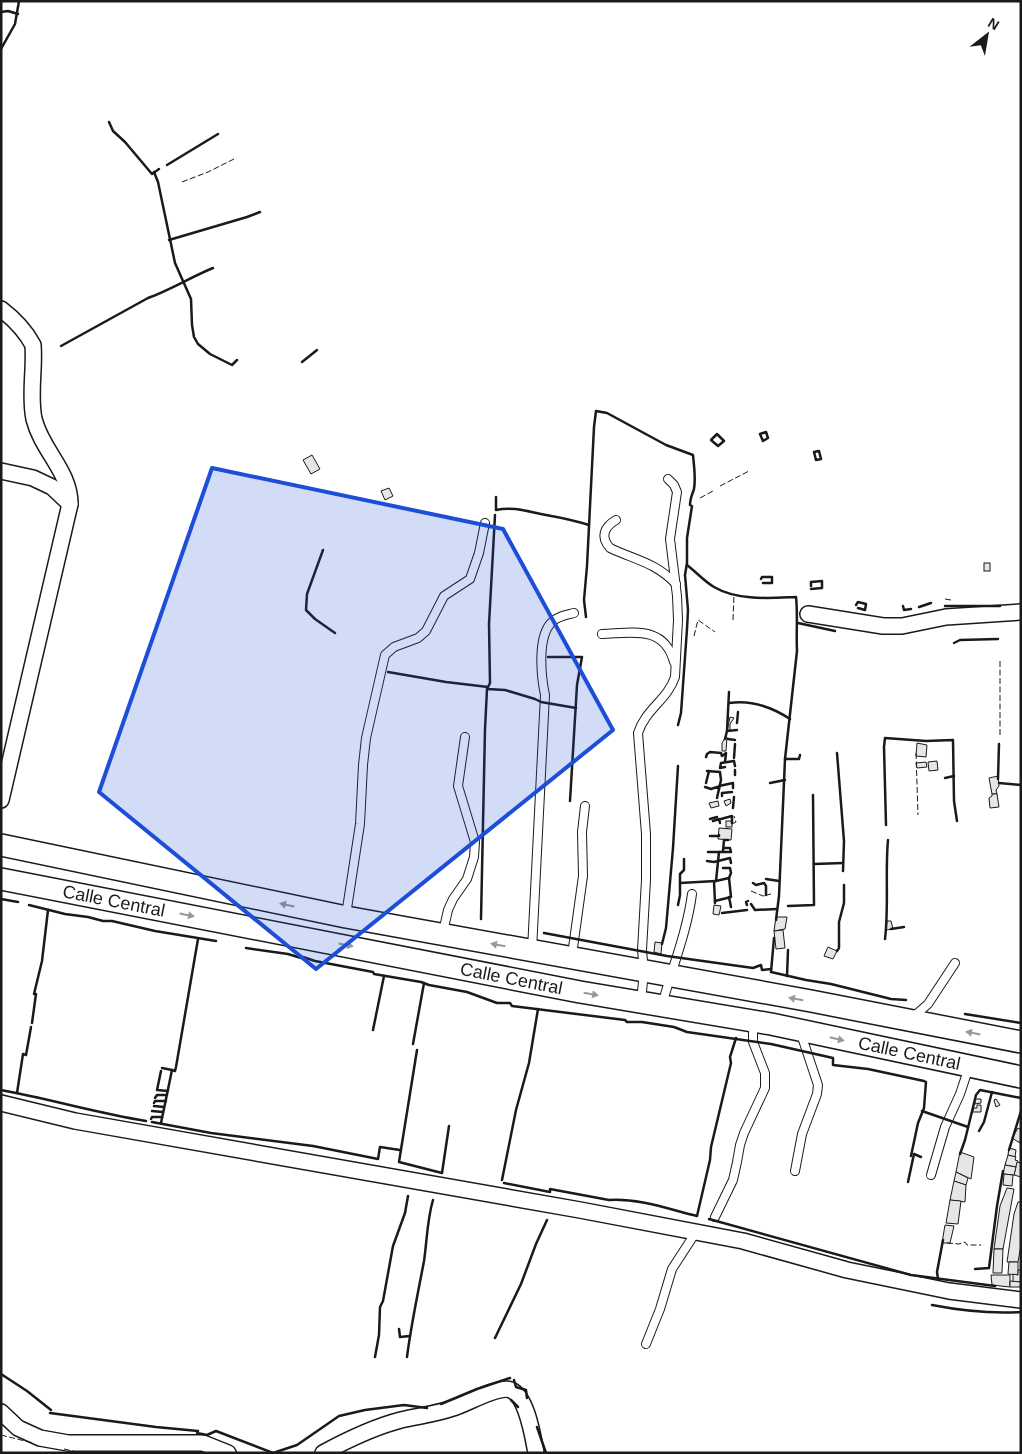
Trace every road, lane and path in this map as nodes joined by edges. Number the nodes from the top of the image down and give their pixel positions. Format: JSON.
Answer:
{"nodes":[{"id":1,"x":1,"y":308,"type":"edge"},
{"id":2,"x":1,"y":472,"type":"edge"},
{"id":3,"x":668,"y":479,"type":"dead end"},
{"id":4,"x":70,"y":504,"type":"junction"},
{"id":5,"x":616,"y":520,"type":"dead end"},
{"id":6,"x":485,"y":523,"type":"dead end"},
{"id":7,"x":676,"y":584,"type":"junction"},
{"id":8,"x":1021,"y":612,"type":"edge"},
{"id":9,"x":574,"y":613,"type":"dead end"},
{"id":10,"x":808,"y":614,"type":"dead end"},
{"id":11,"x":602,"y":634,"type":"dead end"},
{"id":12,"x":675,"y":669,"type":"junction"},
{"id":13,"x":466,"y":737,"type":"dead end"},
{"id":14,"x":1,"y":800,"type":"edge"},
{"id":15,"x":585,"y":806,"type":"dead end"},
{"id":16,"x":1,"y":845,"type":"edge"},
{"id":17,"x":1,"y":879,"type":"edge"},
{"id":18,"x":692,"y":894,"type":"dead end"},
{"id":19,"x":346,"y":917,"type":"junction"},
{"id":20,"x":443,"y":935,"type":"junction"},
{"id":21,"x":532,"y":951,"type":"junction"},
{"id":22,"x":571,"y":958,"type":"junction"},
{"id":23,"x":955,"y":962,"type":"dead end"},
{"id":24,"x":644,"y":972,"type":"junction"},
{"id":25,"x":670,"y":976,"type":"junction"},
{"id":26,"x":640,"y":1002,"type":"junction"},
{"id":27,"x":662,"y":1006,"type":"junction"},
{"id":28,"x":910,"y":1020,"type":"junction"},
{"id":29,"x":753,"y":1022,"type":"junction"},
{"id":30,"x":800,"y":1031,"type":"junction"},
{"id":31,"x":1021,"y":1042,"type":"edge"},
{"id":32,"x":969,"y":1067,"type":"junction"},
{"id":33,"x":1021,"y":1077,"type":"edge"},
{"id":34,"x":1,"y":1103,"type":"edge"},
{"id":35,"x":795,"y":1171,"type":"dead end"},
{"id":36,"x":931,"y":1175,"type":"dead end"},
{"id":37,"x":715,"y":1217,"type":"dead end"},
{"id":38,"x":696,"y":1232,"type":"junction"},
{"id":39,"x":1021,"y":1300,"type":"edge"},
{"id":40,"x":646,"y":1344,"type":"dead end"},
{"id":41,"x":1,"y":1412,"type":"edge"},
{"id":42,"x":228,"y":1453,"type":"edge"},
{"id":43,"x":323,"y":1453,"type":"edge"},
{"id":44,"x":536,"y":1453,"type":"edge"}],
"edges":[{"from":1,"to":4,"type":"street"},
{"from":2,"to":4,"type":"street"},
{"from":3,"to":7,"type":"lane"},
{"from":4,"to":14,"type":"street"},
{"from":5,"to":7,"type":"lane"},
{"from":6,"to":19,"type":"lane"},
{"from":7,"to":12,"type":"lane"},
{"from":8,"to":10,"type":"street"},
{"from":9,"to":21,"type":"lane"},
{"from":11,"to":12,"type":"lane"},
{"from":12,"to":24,"type":"lane"},
{"from":13,"to":20,"type":"lane"},
{"from":15,"to":22,"type":"lane"},
{"from":19,"to":16,"type":"street","name":"Calle Central","one_way":true},
{"from":17,"to":26,"type":"street","name":"Calle Central","one_way":true},
{"from":18,"to":25,"type":"lane"},
{"from":19,"to":20,"type":"street","name":"Calle Central"},
{"from":21,"to":20,"type":"street","name":"Calle Central","one_way":true},
{"from":21,"to":22,"type":"street","name":"Calle Central"},
{"from":22,"to":24,"type":"street","name":"Calle Central"},
{"from":23,"to":28,"type":"lane"},
{"from":24,"to":25,"type":"street","name":"Calle Central"},
{"from":24,"to":26,"type":"lane"},
{"from":25,"to":27,"type":"lane"},
{"from":28,"to":25,"type":"street","name":"Calle Central","one_way":true},
{"from":26,"to":27,"type":"street","name":"Calle Central"},
{"from":27,"to":29,"type":"street","name":"Calle Central"},
{"from":31,"to":28,"type":"street","name":"Calle Central","one_way":true},
{"from":29,"to":30,"type":"street","name":"Calle Central"},
{"from":29,"to":37,"type":"lane"},
{"from":30,"to":32,"type":"street","name":"Calle Central","one_way":true},
{"from":30,"to":35,"type":"lane"},
{"from":32,"to":33,"type":"street","name":"Calle Central"},
{"from":32,"to":36,"type":"lane"},
{"from":34,"to":38,"type":"street"},
{"from":38,"to":39,"type":"street"},
{"from":38,"to":40,"type":"lane"},
{"from":41,"to":42,"type":"street"},
{"from":43,"to":44,"type":"street"}]}
